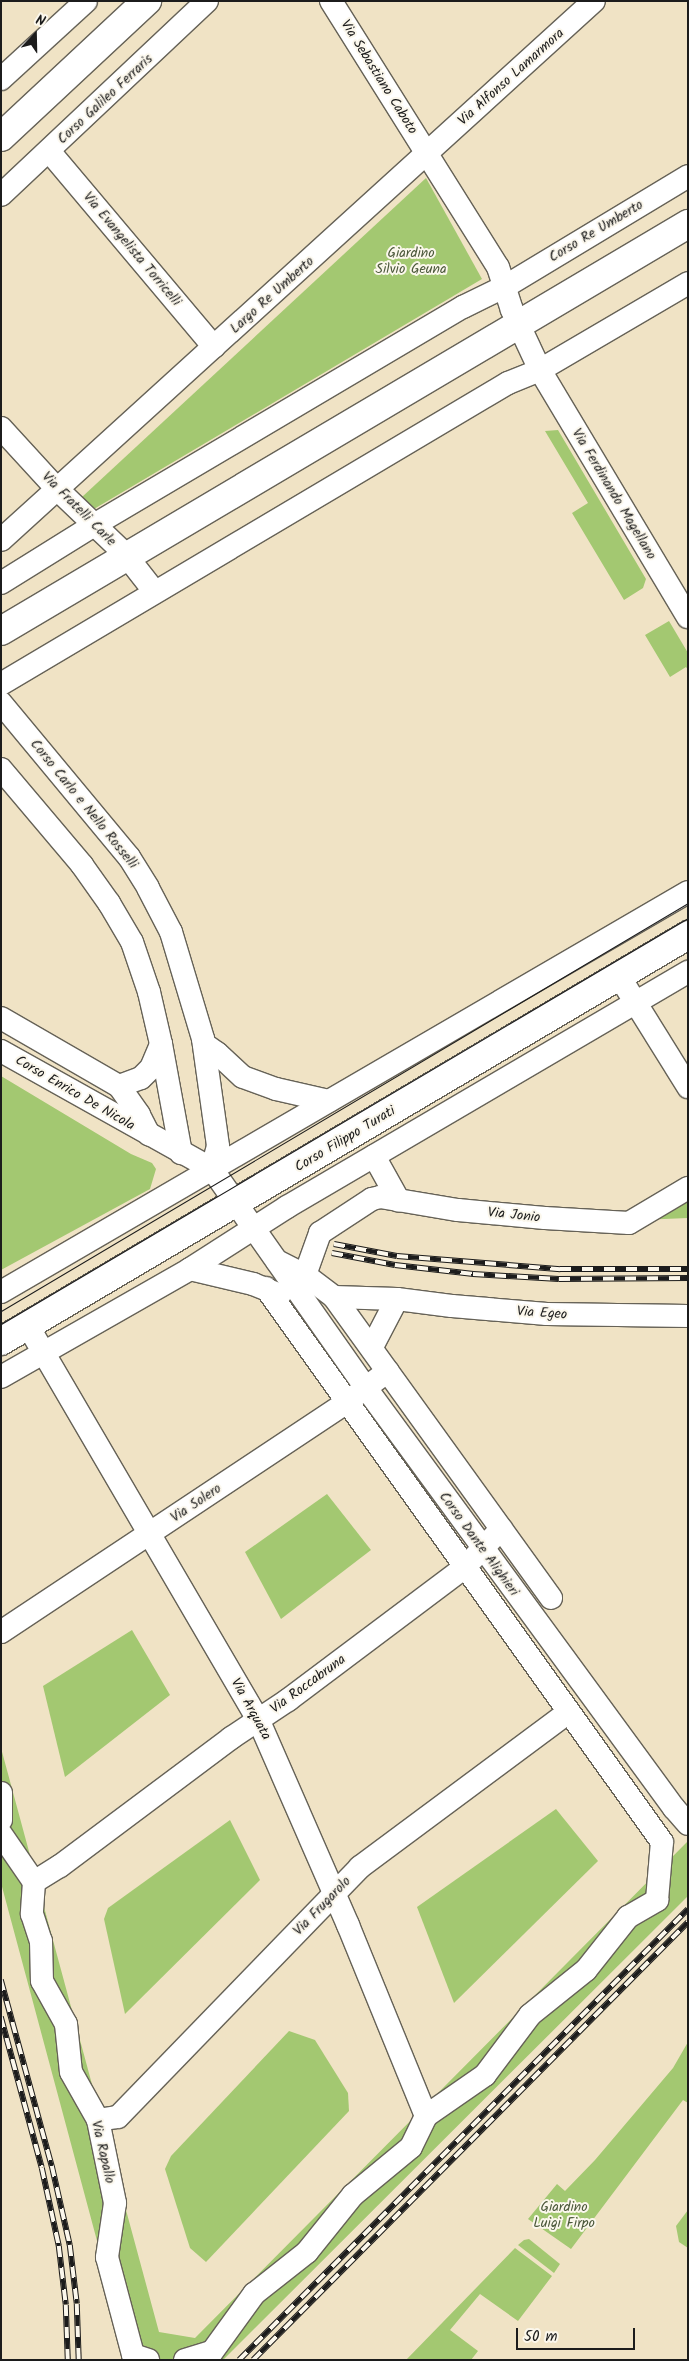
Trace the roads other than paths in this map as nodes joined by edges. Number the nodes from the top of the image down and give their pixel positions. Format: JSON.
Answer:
{"nodes":[{"id":1,"x":86,"y":1,"type":"edge"},
{"id":2,"x":147,"y":1,"type":"edge"},
{"id":3,"x":207,"y":1,"type":"edge"},
{"id":4,"x":332,"y":1,"type":"edge"},
{"id":5,"x":594,"y":1,"type":"edge"},
{"id":6,"x":1,"y":79,"type":"edge"},
{"id":7,"x":1,"y":137,"type":"edge"},
{"id":8,"x":49,"y":151,"type":"junction"},
{"id":9,"x":427,"y":154,"type":"junction"},
{"id":10,"x":688,"y":176,"type":"edge"},
{"id":11,"x":1,"y":195,"type":"edge"},
{"id":12,"x":688,"y":224,"type":"edge"},
{"id":13,"x":688,"y":283,"type":"edge"},
{"id":14,"x":506,"y":286,"type":"junction"},
{"id":15,"x":519,"y":324,"type":"junction"},
{"id":16,"x":214,"y":347,"type":"junction"},
{"id":17,"x":540,"y":370,"type":"junction"},
{"id":18,"x":1,"y":428,"type":"edge"},
{"id":19,"x":56,"y":488,"type":"junction"},
{"id":20,"x":94,"y":525,"type":"junction"},
{"id":21,"x":1,"y":540,"type":"edge"},
{"id":22,"x":126,"y":556,"type":"junction"},
{"id":23,"x":1,"y":583,"type":"edge"},
{"id":24,"x":154,"y":591,"type":"junction"},
{"id":25,"x":688,"y":617,"type":"edge"},
{"id":26,"x":1,"y":631,"type":"edge"},
{"id":27,"x":1,"y":684,"type":"edge"},
{"id":28,"x":1,"y":703,"type":"edge"},
{"id":29,"x":1,"y":769,"type":"edge"},
{"id":30,"x":688,"y":892,"type":"edge"},
{"id":31,"x":688,"y":935,"type":"edge"},
{"id":32,"x":688,"y":972,"type":"edge"},
{"id":33,"x":619,"y":976,"type":"junction"},
{"id":34,"x":635,"y":1004,"type":"junction"},
{"id":35,"x":1,"y":1018,"type":"edge"},
{"id":36,"x":161,"y":1044,"type":"junction"},
{"id":37,"x":204,"y":1044,"type":"junction"},
{"id":38,"x":1,"y":1051,"type":"edge"},
{"id":39,"x":119,"y":1086,"type":"junction"},
{"id":40,"x":688,"y":1087,"type":"edge"},
{"id":41,"x":329,"y":1101,"type":"junction"},
{"id":42,"x":149,"y":1135,"type":"junction"},
{"id":43,"x":181,"y":1153,"type":"junction"},
{"id":44,"x":374,"y":1156,"type":"junction"},
{"id":45,"x":212,"y":1169,"type":"junction"},
{"id":46,"x":688,"y":1188,"type":"edge"},
{"id":47,"x":399,"y":1201,"type":"junction"},
{"id":48,"x":235,"y":1204,"type":"junction"},
{"id":49,"x":253,"y":1229,"type":"junction"},
{"id":50,"x":275,"y":1260,"type":"junction"},
{"id":51,"x":190,"y":1269,"type":"junction"},
{"id":52,"x":305,"y":1274,"type":"junction"},
{"id":53,"x":1,"y":1292,"type":"edge"},
{"id":54,"x":275,"y":1293,"type":"junction"},
{"id":55,"x":334,"y":1297,"type":"junction"},
{"id":56,"x":397,"y":1299,"type":"junction"},
{"id":57,"x":312,"y":1312,"type":"junction"},
{"id":58,"x":688,"y":1316,"type":"edge"},
{"id":59,"x":28,"y":1326,"type":"junction"},
{"id":60,"x":1,"y":1341,"type":"edge"},
{"id":61,"x":372,"y":1347,"type":"junction"},
{"id":62,"x":43,"y":1352,"type":"junction"},
{"id":63,"x":388,"y":1371,"type":"junction"},
{"id":64,"x":1,"y":1376,"type":"edge"},
{"id":65,"x":366,"y":1388,"type":"junction"},
{"id":66,"x":347,"y":1402,"type":"junction"},
{"id":67,"x":500,"y":1528,"type":"junction"},
{"id":68,"x":150,"y":1534,"type":"junction"},
{"id":69,"x":483,"y":1549,"type":"junction"},
{"id":70,"x":464,"y":1568,"type":"junction"},
{"id":71,"x":551,"y":1598,"type":"dead end"},
{"id":72,"x":1,"y":1632,"type":"edge"},
{"id":73,"x":569,"y":1712,"type":"junction"},
{"id":74,"x":258,"y":1719,"type":"junction"},
{"id":75,"x":1,"y":1793,"type":"edge"},
{"id":76,"x":1,"y":1820,"type":"edge"},
{"id":77,"x":688,"y":1824,"type":"edge"},
{"id":78,"x":1,"y":1834,"type":"edge"},
{"id":79,"x":34,"y":1882,"type":"junction"},
{"id":80,"x":334,"y":1892,"type":"junction"},
{"id":81,"x":426,"y":2116,"type":"junction"},
{"id":82,"x":98,"y":2120,"type":"junction"},
{"id":83,"x":148,"y":2360,"type":"edge"},
{"id":84,"x":185,"y":2360,"type":"edge"}],
"edges":[{"from":1,"to":6,"type":"street"},
{"from":2,"to":7,"type":"main road"},
{"from":3,"to":8,"type":"street","name":"Corso Galileo Ferraris"},
{"from":4,"to":9,"type":"street","name":"Via Sebastiano Caboto"},
{"from":5,"to":9,"type":"street","name":"Via Alfonso Lamarmora"},
{"from":8,"to":11,"type":"street","name":"Corso Galileo Ferraris"},
{"from":8,"to":16,"type":"street","name":"Via Evangelista Torricelli"},
{"from":9,"to":14,"type":"street"},
{"from":9,"to":16,"type":"street","name":"Largo Re Umberto"},
{"from":10,"to":14,"type":"street","name":"Corso Re Umberto"},
{"from":12,"to":15,"type":"main road"},
{"from":13,"to":17,"type":"street"},
{"from":14,"to":15,"type":"street"},
{"from":14,"to":20,"type":"street"},
{"from":15,"to":17,"type":"street"},
{"from":15,"to":22,"type":"main road"},
{"from":16,"to":19,"type":"street","name":"Largo Re Umberto"},
{"from":17,"to":24,"type":"street"},
{"from":17,"to":25,"type":"street","name":"Via Ferdinando Magellano"},
{"from":18,"to":19,"type":"street","name":"Via Fratelli Carle"},
{"from":19,"to":20,"type":"street","name":"Via Fratelli Carle"},
{"from":19,"to":21,"type":"street","name":"Largo Re Umberto"},
{"from":20,"to":22,"type":"street","name":"Via Fratelli Carle"},
{"from":20,"to":23,"type":"street"},
{"from":22,"to":24,"type":"street","name":"Via Fratelli Carle"},
{"from":22,"to":26,"type":"main road"},
{"from":24,"to":27,"type":"street"},
{"from":28,"to":37,"type":"street","name":"Corso Carlo e Nello Rosselli"},
{"from":29,"to":36,"type":"street"},
{"from":30,"to":41,"type":"street"},
{"from":31,"to":33,"type":"main road","name":"Corso Filippo Turati"},
{"from":32,"to":34,"type":"street","name":"Corso Filippo Turati"},
{"from":33,"to":34,"type":"street"},
{"from":33,"to":48,"type":"main road","name":"Corso Filippo Turati"},
{"from":34,"to":40,"type":"street"},
{"from":34,"to":44,"type":"street","name":"Corso Filippo Turati"},
{"from":35,"to":39,"type":"street","name":"Corso Enrico De Nicola"},
{"from":36,"to":39,"type":"street","name":"Corso Enrico De Nicola"},
{"from":36,"to":43,"type":"street"},
{"from":37,"to":41,"type":"street"},
{"from":37,"to":45,"type":"street","name":"Corso Carlo e Nello Rosselli"},
{"from":38,"to":42,"type":"street","name":"Corso Enrico De Nicola"},
{"from":39,"to":42,"type":"street","name":"Corso Enrico De Nicola"},
{"from":41,"to":45,"type":"street"},
{"from":42,"to":43,"type":"street","name":"Corso Enrico De Nicola"},
{"from":43,"to":45,"type":"street"},
{"from":44,"to":47,"type":"street"},
{"from":44,"to":49,"type":"street","name":"Corso Filippo Turati"},
{"from":45,"to":48,"type":"street"},
{"from":45,"to":53,"type":"street"},
{"from":46,"to":47,"type":"street","name":"Via Jonio"},
{"from":47,"to":52,"type":"street","name":"Via Jonio"},
{"from":48,"to":49,"type":"street","name":"Corso Dante Alighieri"},
{"from":48,"to":59,"type":"main road","name":"Corso Filippo Turati"},
{"from":49,"to":50,"type":"street","name":"Corso Dante Alighieri"},
{"from":49,"to":51,"type":"street","name":"Corso Filippo Turati"},
{"from":50,"to":52,"type":"street","name":"Corso Dante Alighieri"},
{"from":50,"to":54,"type":"street"},
{"from":50,"to":57,"type":"street","name":"Corso Dante Alighieri"},
{"from":51,"to":54,"type":"street"},
{"from":51,"to":62,"type":"street","name":"Corso Filippo Turati"},
{"from":52,"to":55,"type":"street","name":"Corso Dante Alighieri"},
{"from":54,"to":57,"type":"street"},
{"from":54,"to":66,"type":"street","name":"Corso Dante Alighieri"},
{"from":55,"to":56,"type":"street","name":"Via Egeo"},
{"from":55,"to":61,"type":"street","name":"Corso Dante Alighieri"},
{"from":56,"to":58,"type":"street","name":"Via Egeo"},
{"from":56,"to":61,"type":"street"},
{"from":57,"to":65,"type":"street","name":"Corso Dante Alighieri"},
{"from":59,"to":60,"type":"main road","name":"Corso Filippo Turati"},
{"from":59,"to":62,"type":"street","name":"Via Arquata"},
{"from":61,"to":63,"type":"street","name":"Corso Dante Alighieri"},
{"from":62,"to":64,"type":"street","name":"Corso Filippo Turati"},
{"from":62,"to":68,"type":"street","name":"Via Arquata"},
{"from":63,"to":65,"type":"street","name":"Via Solero"},
{"from":63,"to":67,"type":"street","name":"Corso Dante Alighieri"},
{"from":65,"to":66,"type":"street","name":"Via Solero"},
{"from":65,"to":69,"type":"street","name":"Corso Dante Alighieri"},
{"from":66,"to":68,"type":"street","name":"Via Solero"},
{"from":66,"to":70,"type":"street","name":"Corso Dante Alighieri"},
{"from":67,"to":69,"type":"street","name":"Via Roccabruna"},
{"from":67,"to":71,"type":"street","name":"Corso Dante Alighieri"},
{"from":68,"to":72,"type":"street","name":"Via Solero"},
{"from":68,"to":74,"type":"street","name":"Via Arquata"},
{"from":69,"to":70,"type":"street","name":"Via Roccabruna"},
{"from":69,"to":77,"type":"street","name":"Corso Dante Alighieri"},
{"from":70,"to":73,"type":"street","name":"Corso Dante Alighieri"},
{"from":70,"to":74,"type":"street","name":"Via Roccabruna"},
{"from":73,"to":80,"type":"street","name":"Via Frugarolo"},
{"from":73,"to":81,"type":"street","name":"Corso Dante Alighieri"},
{"from":74,"to":79,"type":"street","name":"Via Roccabruna"},
{"from":74,"to":80,"type":"street","name":"Via Arquata"},
{"from":75,"to":76,"type":"street"},
{"from":78,"to":79,"type":"street"},
{"from":79,"to":82,"type":"street","name":"Via Rapallo"},
{"from":80,"to":81,"type":"street","name":"Via Arquata"},
{"from":80,"to":82,"type":"street","name":"Via Frugarolo"},
{"from":81,"to":84,"type":"street"},
{"from":82,"to":83,"type":"street","name":"Via Rapallo"}]}
